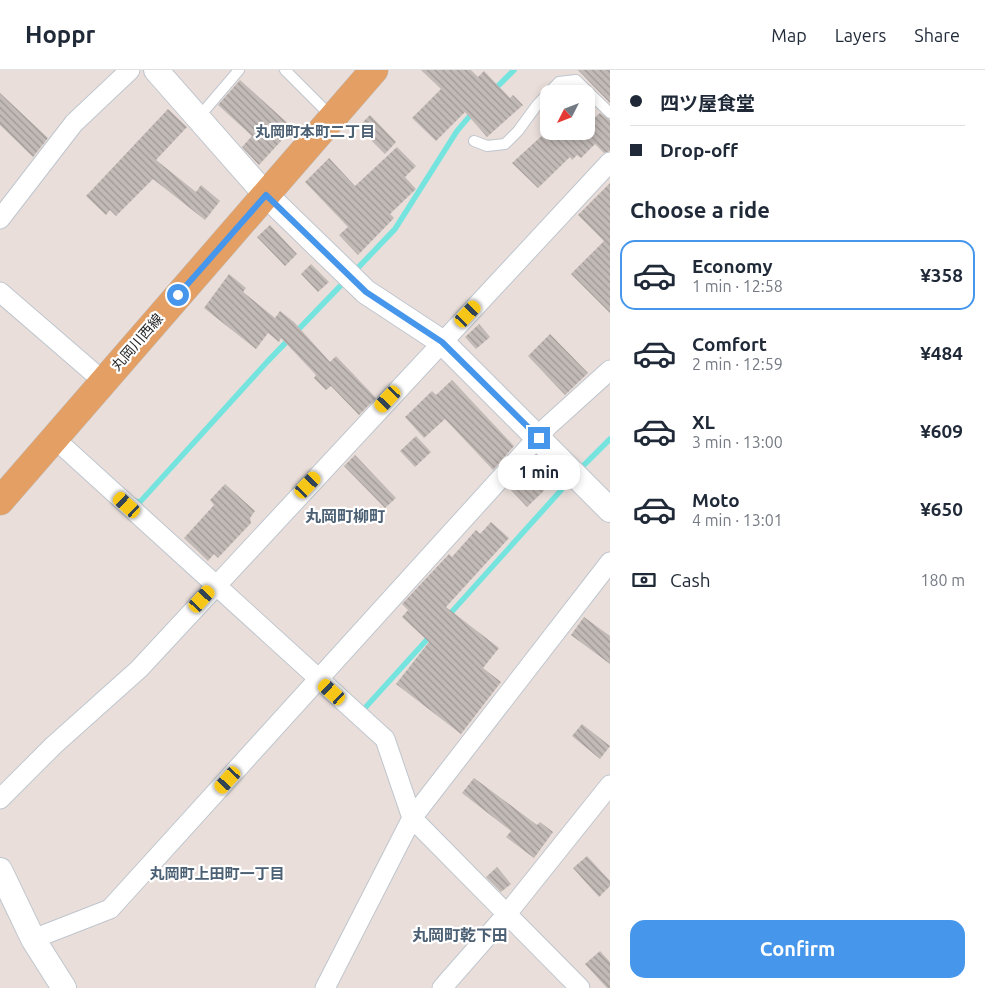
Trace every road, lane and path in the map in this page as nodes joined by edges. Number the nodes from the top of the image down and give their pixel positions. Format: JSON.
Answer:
{"nodes":[{"id":1,"x":130,"y":70,"type":"edge"},
{"id":2,"x":156,"y":70,"type":"edge"},
{"id":3,"x":239,"y":70,"type":"edge"},
{"id":4,"x":285,"y":70,"type":"edge"},
{"id":5,"x":374,"y":70,"type":"edge"},
{"id":6,"x":610,"y":113,"type":"edge"},
{"id":7,"x":198,"y":118,"type":"junction"},
{"id":8,"x":333,"y":118,"type":"junction"},
{"id":9,"x":474,"y":141,"type":"dead end"},
{"id":10,"x":610,"y":162,"type":"edge"},
{"id":11,"x":266,"y":195,"type":"junction"},
{"id":12,"x":0,"y":219,"type":"edge"},
{"id":13,"x":0,"y":292,"type":"edge"},
{"id":14,"x":442,"y":342,"type":"junction"},
{"id":15,"x":610,"y":370,"type":"edge"},
{"id":16,"x":103,"y":380,"type":"junction"},
{"id":17,"x":54,"y":438,"type":"junction"},
{"id":18,"x":539,"y":438,"type":"junction"},
{"id":19,"x":0,"y":501,"type":"edge"},
{"id":20,"x":610,"y":510,"type":"edge"},
{"id":21,"x":610,"y":562,"type":"edge"},
{"id":22,"x":214,"y":585,"type":"junction"},
{"id":23,"x":320,"y":680,"type":"junction"},
{"id":24,"x":607,"y":794,"type":"edge"},
{"id":25,"x":0,"y":799,"type":"edge"},
{"id":26,"x":412,"y":818,"type":"junction"},
{"id":27,"x":0,"y":870,"type":"edge"},
{"id":28,"x":506,"y":914,"type":"junction"},
{"id":29,"x":33,"y":939,"type":"junction"},
{"id":30,"x":64,"y":988,"type":"edge"},
{"id":31,"x":325,"y":988,"type":"edge"},
{"id":32,"x":442,"y":988,"type":"edge"},
{"id":33,"x":580,"y":988,"type":"edge"}],
"edges":[{"from":1,"to":12,"type":"street"},
{"from":2,"to":7,"type":"street"},
{"from":3,"to":7,"type":"lane"},
{"from":4,"to":8,"type":"lane"},
{"from":5,"to":8,"type":"main road","name":"丸岡川西線"},
{"from":6,"to":9,"type":"lane"},
{"from":7,"to":11,"type":"street"},
{"from":8,"to":11,"type":"main road","name":"丸岡川西線"},
{"from":10,"to":14,"type":"street"},
{"from":11,"to":14,"type":"street"},
{"from":11,"to":16,"type":"main road","name":"丸岡川西線"},
{"from":13,"to":16,"type":"street"},
{"from":14,"to":18,"type":"street"},
{"from":14,"to":22,"type":"street"},
{"from":15,"to":18,"type":"street"},
{"from":16,"to":17,"type":"main road","name":"丸岡川西線"},
{"from":17,"to":19,"type":"main road","name":"丸岡川西線"},
{"from":17,"to":22,"type":"street"},
{"from":18,"to":20,"type":"street"},
{"from":18,"to":23,"type":"street"},
{"from":21,"to":26,"type":"street"},
{"from":22,"to":23,"type":"street"},
{"from":22,"to":25,"type":"street"},
{"from":23,"to":26,"type":"street"},
{"from":23,"to":29,"type":"street"},
{"from":24,"to":28,"type":"street"},
{"from":26,"to":28,"type":"street"},
{"from":26,"to":31,"type":"street"},
{"from":27,"to":29,"type":"street"},
{"from":28,"to":32,"type":"street"},
{"from":28,"to":33,"type":"street"},
{"from":29,"to":30,"type":"street"}]}
